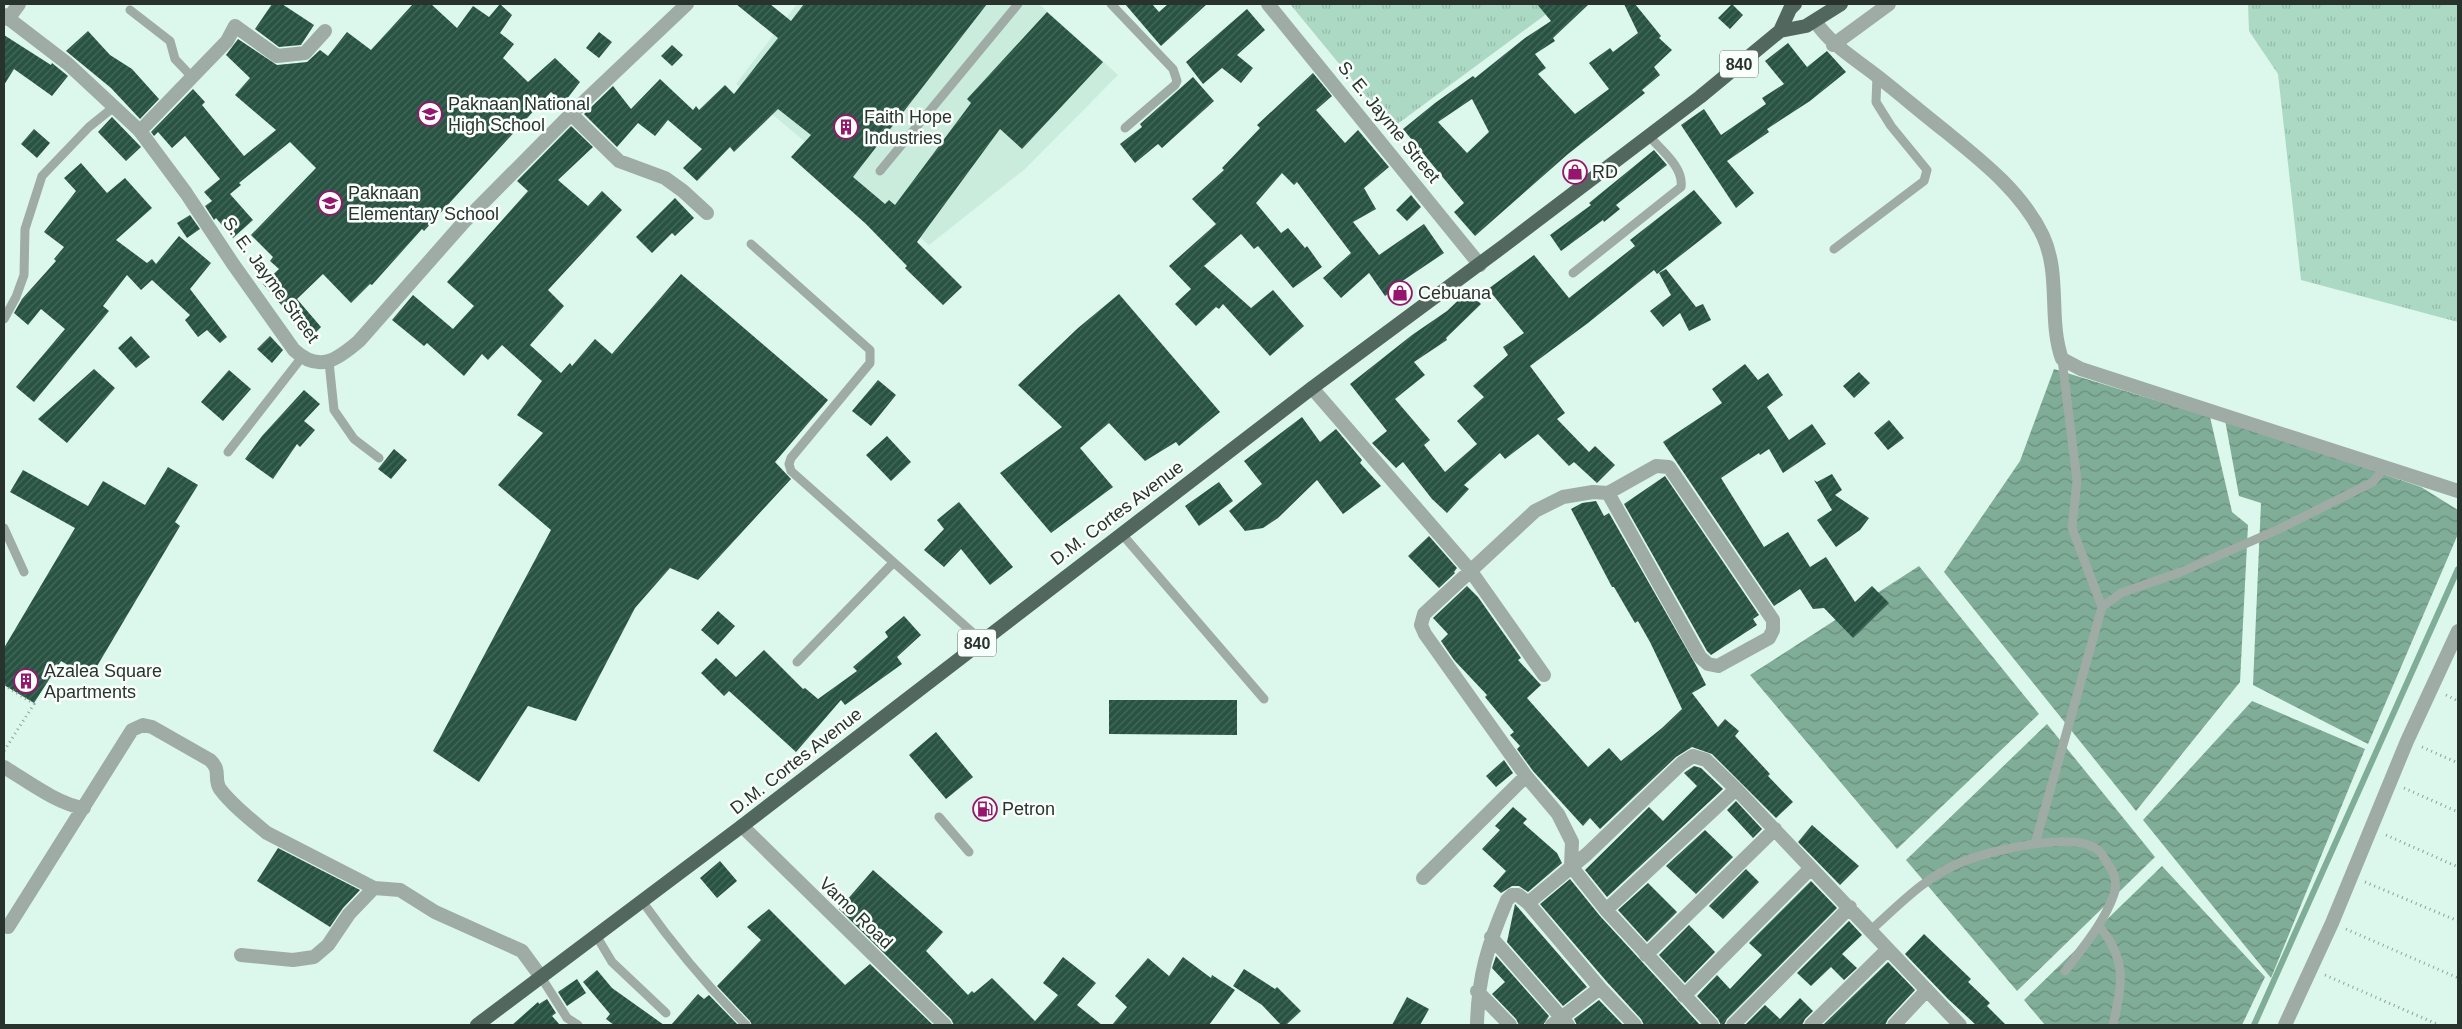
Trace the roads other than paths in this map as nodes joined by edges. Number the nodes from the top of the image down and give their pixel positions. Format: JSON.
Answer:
{"nodes":[{"id":1,"x":19,"y":4,"type":"edge"},
{"id":2,"x":687,"y":4,"type":"edge"},
{"id":3,"x":1018,"y":4,"type":"edge"},
{"id":4,"x":1111,"y":4,"type":"edge"},
{"id":5,"x":1268,"y":4,"type":"edge"},
{"id":6,"x":1795,"y":4,"type":"edge"},
{"id":7,"x":1841,"y":4,"type":"edge"},
{"id":8,"x":1889,"y":4,"type":"edge"},
{"id":9,"x":130,"y":10,"type":"dead end"},
{"id":10,"x":5,"y":19,"type":"edge"},
{"id":11,"x":1815,"y":21,"type":"junction"},
{"id":12,"x":326,"y":31,"type":"dead end"},
{"id":13,"x":1780,"y":31,"type":"junction"},
{"id":14,"x":1833,"y":44,"type":"junction"},
{"id":15,"x":1877,"y":76,"type":"junction"},
{"id":16,"x":192,"y":78,"type":"junction"},
{"id":17,"x":115,"y":106,"type":"junction"},
{"id":18,"x":571,"y":114,"type":"junction"},
{"id":19,"x":1125,"y":128,"type":"dead end"},
{"id":20,"x":140,"y":131,"type":"junction"},
{"id":21,"x":1649,"y":136,"type":"junction"},
{"id":22,"x":880,"y":171,"type":"dead end"},
{"id":23,"x":706,"y":213,"type":"dead end"},
{"id":24,"x":751,"y":244,"type":"dead end"},
{"id":25,"x":1834,"y":249,"type":"dead end"},
{"id":26,"x":1480,"y":265,"type":"junction"},
{"id":27,"x":1573,"y":272,"type":"dead end"},
{"id":28,"x":4,"y":319,"type":"edge"},
{"id":29,"x":302,"y":357,"type":"junction"},
{"id":30,"x":2062,"y":360,"type":"junction"},
{"id":31,"x":329,"y":362,"type":"junction"},
{"id":32,"x":1312,"y":388,"type":"junction"},
{"id":33,"x":228,"y":452,"type":"dead end"},
{"id":34,"x":379,"y":458,"type":"dead end"},
{"id":35,"x":2385,"y":467,"type":"junction"},
{"id":36,"x":2458,"y":491,"type":"edge"},
{"id":37,"x":1608,"y":493,"type":"junction"},
{"id":38,"x":4,"y":528,"type":"edge"},
{"id":39,"x":1121,"y":533,"type":"junction"},
{"id":40,"x":894,"y":564,"type":"junction"},
{"id":41,"x":1470,"y":570,"type":"junction"},
{"id":42,"x":24,"y":572,"type":"dead end"},
{"id":43,"x":2102,"y":607,"type":"junction"},
{"id":44,"x":2458,"y":631,"type":"edge"},
{"id":45,"x":981,"y":640,"type":"junction"},
{"id":46,"x":797,"y":662,"type":"dead end"},
{"id":47,"x":1544,"y":675,"type":"dead end"},
{"id":48,"x":1264,"y":699,"type":"dead end"},
{"id":49,"x":4,"y":767,"type":"edge"},
{"id":50,"x":1526,"y":776,"type":"junction"},
{"id":51,"x":1736,"y":789,"type":"junction"},
{"id":52,"x":84,"y":808,"type":"junction"},
{"id":53,"x":939,"y":817,"type":"dead end"},
{"id":54,"x":742,"y":826,"type":"junction"},
{"id":55,"x":1775,"y":829,"type":"junction"},
{"id":56,"x":2035,"y":844,"type":"junction"},
{"id":57,"x":970,"y":852,"type":"dead end"},
{"id":58,"x":1571,"y":866,"type":"junction"},
{"id":59,"x":1812,"y":868,"type":"junction"},
{"id":60,"x":1423,"y":878,"type":"dead end"},
{"id":61,"x":374,"y":888,"type":"junction"},
{"id":62,"x":642,"y":902,"type":"junction"},
{"id":63,"x":1528,"y":904,"type":"junction"},
{"id":64,"x":1850,"y":907,"type":"junction"},
{"id":65,"x":1606,"y":910,"type":"junction"},
{"id":66,"x":2099,"y":926,"type":"junction"},
{"id":67,"x":8,"y":927,"type":"dead end"},
{"id":68,"x":1871,"y":930,"type":"junction"},
{"id":69,"x":597,"y":937,"type":"junction"},
{"id":70,"x":1491,"y":937,"type":"junction"},
{"id":71,"x":1888,"y":949,"type":"junction"},
{"id":72,"x":241,"y":954,"type":"dead end"},
{"id":73,"x":1646,"y":955,"type":"junction"},
{"id":74,"x":2065,"y":971,"type":"dead end"},
{"id":75,"x":541,"y":977,"type":"junction"},
{"id":76,"x":1600,"y":988,"type":"junction"},
{"id":77,"x":1477,"y":991,"type":"junction"},
{"id":78,"x":1926,"y":991,"type":"junction"},
{"id":79,"x":1684,"y":996,"type":"junction"},
{"id":80,"x":666,"y":1012,"type":"dead end"},
{"id":81,"x":1561,"y":1023,"type":"edge"},
{"id":82,"x":477,"y":1025,"type":"edge"},
{"id":83,"x":578,"y":1025,"type":"edge"},
{"id":84,"x":746,"y":1025,"type":"edge"},
{"id":85,"x":945,"y":1025,"type":"edge"},
{"id":86,"x":1477,"y":1025,"type":"edge"},
{"id":87,"x":1510,"y":1025,"type":"edge"},
{"id":88,"x":1635,"y":1025,"type":"edge"},
{"id":89,"x":1712,"y":1025,"type":"edge"},
{"id":90,"x":1733,"y":1025,"type":"edge"},
{"id":91,"x":1811,"y":1025,"type":"edge"},
{"id":92,"x":1894,"y":1025,"type":"edge"},
{"id":93,"x":1960,"y":1025,"type":"edge"},
{"id":94,"x":2113,"y":1025,"type":"edge"},
{"id":95,"x":2285,"y":1025,"type":"edge"}],
"edges":[{"from":1,"to":10,"type":"street"},
{"from":2,"to":18,"type":"street","name":"S. E. Jayme Street"},
{"from":3,"to":22,"type":"lane"},
{"from":4,"to":19,"type":"lane"},
{"from":5,"to":26,"type":"street","name":"S. E. Jayme Street"},
{"from":6,"to":13,"type":"highway","name":"D.M. Cortes Avenue","number":"840"},
{"from":7,"to":11,"type":"highway","name":"D.M. Cortes Avenue","number":"840"},
{"from":8,"to":14,"type":"street"},
{"from":9,"to":16,"type":"lane"},
{"from":10,"to":17,"type":"street","name":"S. E. Jayme Street"},
{"from":11,"to":13,"type":"highway","name":"D.M. Cortes Avenue","number":"840"},
{"from":11,"to":14,"type":"street"},
{"from":12,"to":16,"type":"street"},
{"from":13,"to":21,"type":"highway","name":"D.M. Cortes Avenue","number":"840"},
{"from":14,"to":15,"type":"street"},
{"from":15,"to":25,"type":"lane"},
{"from":15,"to":30,"type":"street"},
{"from":16,"to":20,"type":"street"},
{"from":17,"to":20,"type":"street","name":"S. E. Jayme Street"},
{"from":17,"to":28,"type":"lane"},
{"from":18,"to":23,"type":"street"},
{"from":18,"to":31,"type":"street","name":"S. E. Jayme Street"},
{"from":20,"to":29,"type":"street","name":"S. E. Jayme Street"},
{"from":21,"to":26,"type":"highway","name":"D.M. Cortes Avenue","number":"840"},
{"from":21,"to":27,"type":"lane"},
{"from":24,"to":40,"type":"lane"},
{"from":26,"to":32,"type":"highway","name":"D.M. Cortes Avenue","number":"840"},
{"from":29,"to":31,"type":"street","name":"S. E. Jayme Street"},
{"from":29,"to":33,"type":"lane"},
{"from":30,"to":35,"type":"street"},
{"from":30,"to":43,"type":"lane"},
{"from":31,"to":34,"type":"lane"},
{"from":32,"to":39,"type":"highway","name":"D.M. Cortes Avenue","number":"840"},
{"from":32,"to":41,"type":"street"},
{"from":35,"to":36,"type":"street"},
{"from":35,"to":43,"type":"lane"},
{"from":37,"to":37,"type":"street"},
{"from":37,"to":41,"type":"street"},
{"from":38,"to":42,"type":"lane"},
{"from":39,"to":45,"type":"highway","name":"D.M. Cortes Avenue","number":"840"},
{"from":39,"to":48,"type":"lane"},
{"from":40,"to":45,"type":"lane"},
{"from":40,"to":46,"type":"lane"},
{"from":41,"to":47,"type":"street"},
{"from":41,"to":50,"type":"street"},
{"from":43,"to":56,"type":"lane"},
{"from":44,"to":95,"type":"street"},
{"from":45,"to":54,"type":"highway","name":"D.M. Cortes Avenue","number":"840"},
{"from":49,"to":52,"type":"street"},
{"from":50,"to":58,"type":"street"},
{"from":50,"to":60,"type":"street"},
{"from":51,"to":55,"type":"street"},
{"from":51,"to":58,"type":"street"},
{"from":51,"to":65,"type":"street"},
{"from":52,"to":61,"type":"street"},
{"from":52,"to":67,"type":"street"},
{"from":53,"to":57,"type":"lane"},
{"from":54,"to":62,"type":"highway","name":"D.M. Cortes Avenue","number":"840"},
{"from":54,"to":85,"type":"street","name":"Vamo Road"},
{"from":55,"to":59,"type":"street"},
{"from":55,"to":73,"type":"street"},
{"from":56,"to":66,"type":"lane"},
{"from":56,"to":68,"type":"lane"},
{"from":58,"to":63,"type":"street"},
{"from":58,"to":65,"type":"street"},
{"from":59,"to":64,"type":"street"},
{"from":59,"to":79,"type":"street"},
{"from":61,"to":72,"type":"street"},
{"from":61,"to":75,"type":"street"},
{"from":62,"to":69,"type":"highway","name":"D.M. Cortes Avenue","number":"840"},
{"from":62,"to":84,"type":"lane"},
{"from":63,"to":70,"type":"street"},
{"from":63,"to":76,"type":"street"},
{"from":64,"to":68,"type":"street"},
{"from":64,"to":90,"type":"street"},
{"from":65,"to":73,"type":"street"},
{"from":66,"to":74,"type":"lane"},
{"from":66,"to":94,"type":"lane"},
{"from":68,"to":71,"type":"street"},
{"from":69,"to":75,"type":"highway","name":"D.M. Cortes Avenue","number":"840"},
{"from":69,"to":80,"type":"lane"},
{"from":70,"to":77,"type":"street"},
{"from":70,"to":81,"type":"street"},
{"from":71,"to":78,"type":"street"},
{"from":71,"to":91,"type":"street"},
{"from":73,"to":79,"type":"street"},
{"from":75,"to":82,"type":"highway","name":"D.M. Cortes Avenue","number":"840"},
{"from":75,"to":83,"type":"lane"},
{"from":76,"to":81,"type":"street"},
{"from":76,"to":88,"type":"street"},
{"from":77,"to":86,"type":"street"},
{"from":77,"to":87,"type":"street"},
{"from":78,"to":92,"type":"street"},
{"from":78,"to":93,"type":"street"},
{"from":79,"to":89,"type":"street"}]}
